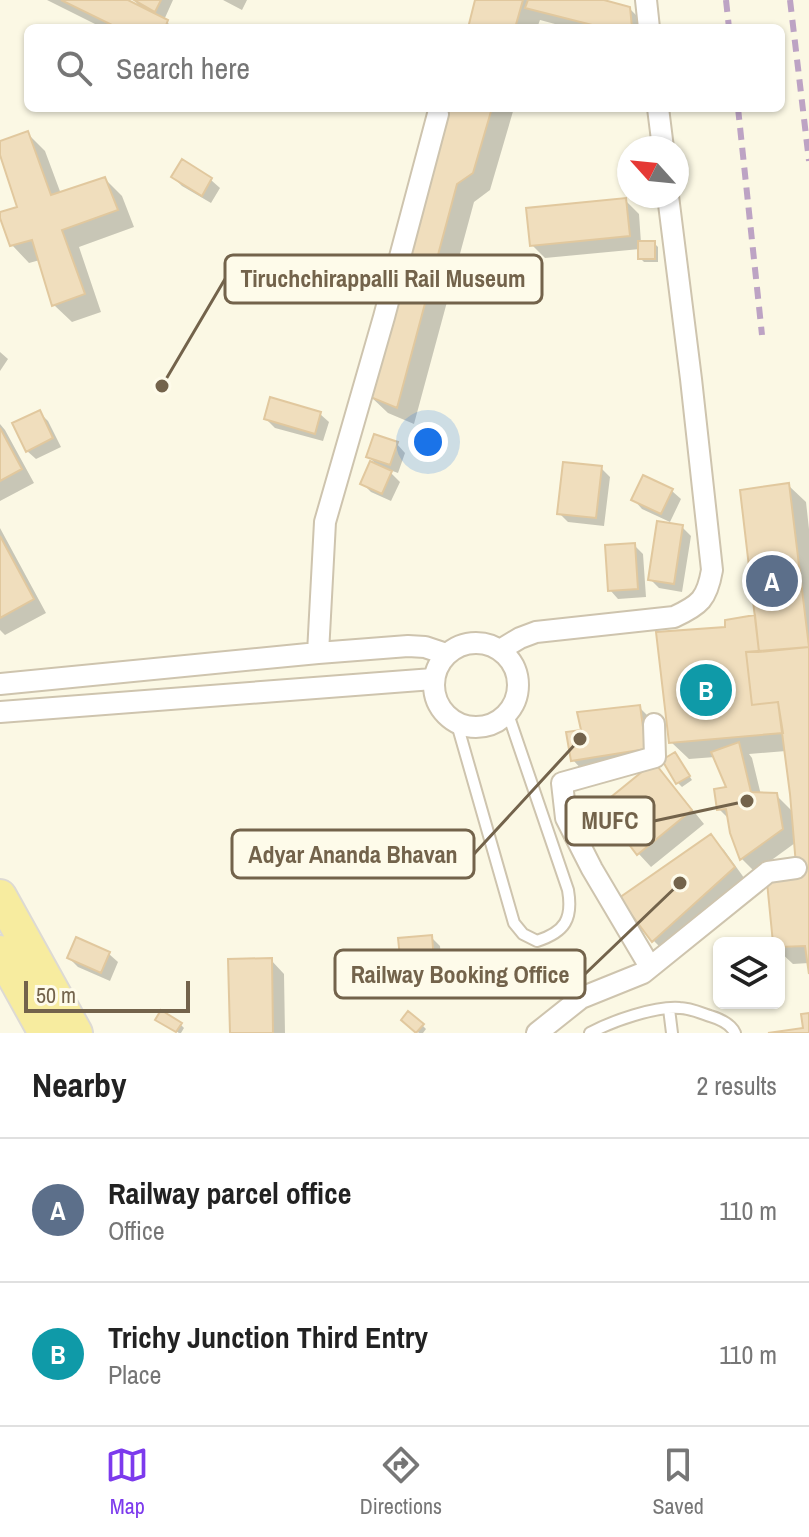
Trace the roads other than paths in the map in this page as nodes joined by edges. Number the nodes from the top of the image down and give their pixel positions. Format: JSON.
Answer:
{"nodes":[{"id":1,"x":646,"y":0,"type":"edge"},
{"id":2,"x":649,"y":24,"type":"edge"},
{"id":3,"x":658,"y":112,"type":"edge"},
{"id":4,"x":438,"y":114,"type":"dead end"},
{"id":5,"x":662,"y":136,"type":"edge"},
{"id":6,"x":670,"y":208,"type":"edge"},
{"id":7,"x":500,"y":650,"type":"junction"},
{"id":8,"x":318,"y":653,"type":"junction"},
{"id":9,"x":446,"y":654,"type":"junction"},
{"id":10,"x":433,"y":679,"type":"junction"},
{"id":11,"x":0,"y":684,"type":"edge"},
{"id":12,"x":0,"y":712,"type":"edge"},
{"id":13,"x":508,"y":714,"type":"junction"},
{"id":14,"x":457,"y":724,"type":"junction"},
{"id":15,"x":654,"y":724,"type":"dead end"},
{"id":16,"x":796,"y":868,"type":"dead end"},
{"id":17,"x":0,"y":896,"type":"edge"},
{"id":18,"x":0,"y":952,"type":"edge"},
{"id":19,"x":650,"y":967,"type":"junction"},
{"id":20,"x":669,"y":1009,"type":"junction"},
{"id":21,"x":601,"y":1030,"type":"edge"},
{"id":22,"x":45,"y":1033,"type":"edge"},
{"id":23,"x":76,"y":1033,"type":"edge"},
{"id":24,"x":537,"y":1033,"type":"edge"},
{"id":25,"x":590,"y":1033,"type":"edge"},
{"id":26,"x":672,"y":1033,"type":"edge"},
{"id":27,"x":735,"y":1033,"type":"edge"}],
"edges":[{"from":1,"to":2,"type":"street"},
{"from":3,"to":5,"type":"street"},
{"from":4,"to":8,"type":"street"},
{"from":6,"to":7,"type":"street"},
{"from":7,"to":9,"type":"street"},
{"from":7,"to":13,"type":"street"},
{"from":8,"to":9,"type":"street"},
{"from":8,"to":11,"type":"street"},
{"from":9,"to":10,"type":"street"},
{"from":10,"to":12,"type":"street"},
{"from":10,"to":14,"type":"street"},
{"from":13,"to":14,"type":"street"},
{"from":13,"to":14,"type":"lane"},
{"from":15,"to":19,"type":"street"},
{"from":16,"to":19,"type":"street"},
{"from":17,"to":23,"type":"main road"},
{"from":18,"to":22,"type":"main road"},
{"from":19,"to":24,"type":"street"},
{"from":20,"to":21,"type":"lane"},
{"from":20,"to":26,"type":"lane"},
{"from":20,"to":27,"type":"lane"},
{"from":21,"to":25,"type":"lane"}]}
